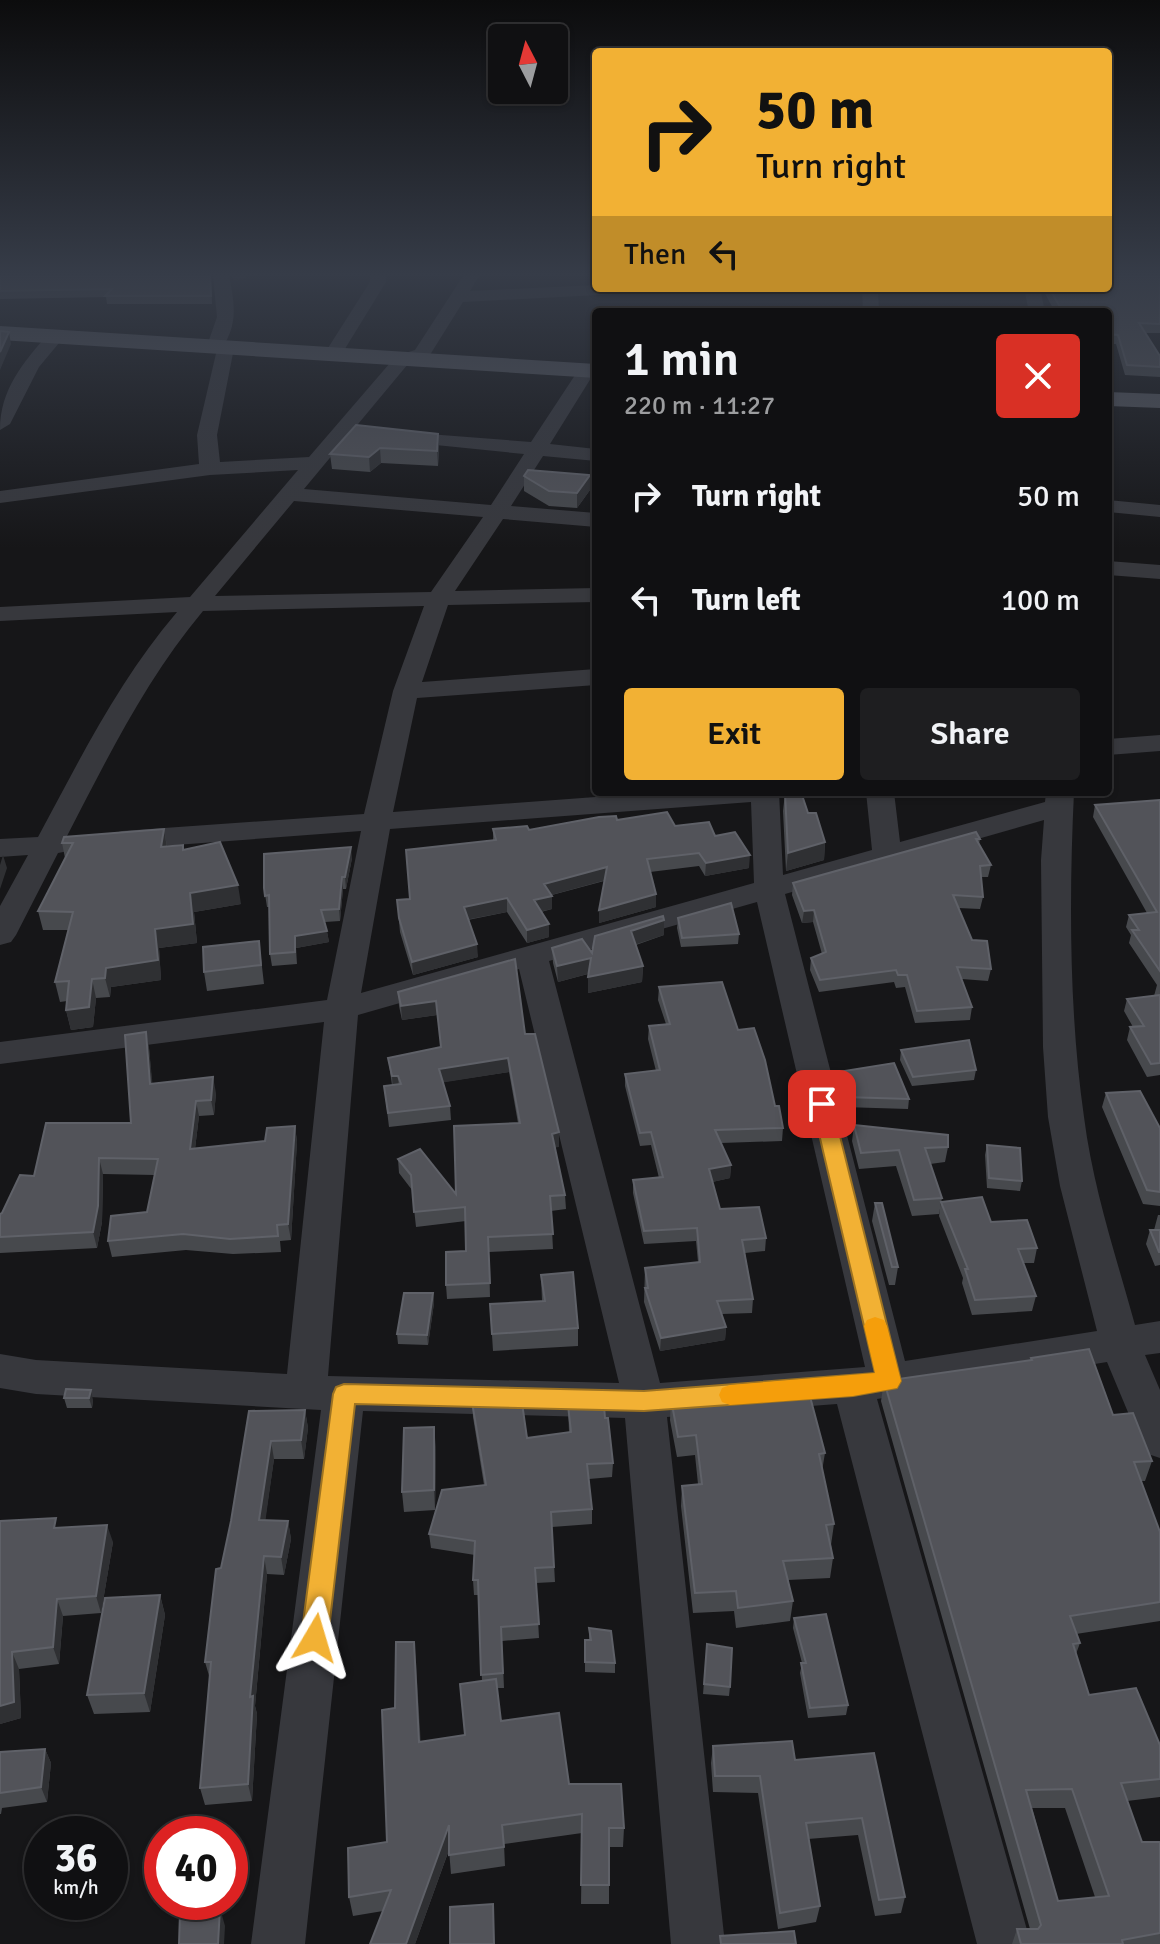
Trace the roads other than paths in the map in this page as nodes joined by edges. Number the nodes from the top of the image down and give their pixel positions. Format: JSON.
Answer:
{"nodes":[{"id":1,"x":30,"y":367,"type":"edge"},
{"id":2,"x":218,"y":367,"type":"edge"},
{"id":3,"x":405,"y":367,"type":"edge"},
{"id":4,"x":572,"y":367,"type":"edge"},
{"id":5,"x":592,"y":368,"type":"edge"},
{"id":6,"x":592,"y":369,"type":"edge"},
{"id":7,"x":1112,"y":396,"type":"edge"},
{"id":8,"x":1160,"y":398,"type":"edge"},
{"id":9,"x":0,"y":424,"type":"edge"},
{"id":10,"x":361,"y":432,"type":"junction"},
{"id":11,"x":536,"y":449,"type":"junction"},
{"id":12,"x":592,"y":455,"type":"edge"},
{"id":13,"x":315,"y":463,"type":"junction"},
{"id":14,"x":210,"y":469,"type":"junction"},
{"id":15,"x":287,"y":494,"type":"junction"},
{"id":16,"x":0,"y":497,"type":"edge"},
{"id":17,"x":1112,"y":506,"type":"edge"},
{"id":18,"x":498,"y":510,"type":"junction"},
{"id":19,"x":1160,"y":511,"type":"edge"},
{"id":20,"x":592,"y":520,"type":"edge"},
{"id":21,"x":1112,"y":568,"type":"edge"},
{"id":22,"x":1160,"y":572,"type":"edge"},
{"id":23,"x":592,"y":595,"type":"edge"},
{"id":24,"x":439,"y":597,"type":"junction"},
{"id":25,"x":194,"y":604,"type":"junction"},
{"id":26,"x":0,"y":614,"type":"edge"},
{"id":27,"x":592,"y":677,"type":"edge"},
{"id":28,"x":406,"y":691,"type":"junction"},
{"id":29,"x":1160,"y":743,"type":"edge"},
{"id":30,"x":1112,"y":747,"type":"edge"},
{"id":31,"x":715,"y":796,"type":"edge"},
{"id":32,"x":765,"y":796,"type":"edge"},
{"id":33,"x":880,"y":796,"type":"edge"},
{"id":34,"x":1059,"y":800,"type":"edge"},
{"id":35,"x":378,"y":823,"type":"junction"},
{"id":36,"x":47,"y":845,"type":"junction"},
{"id":37,"x":0,"y":848,"type":"edge"},
{"id":38,"x":887,"y":854,"type":"junction"},
{"id":39,"x":769,"y":889,"type":"junction"},
{"id":40,"x":0,"y":935,"type":"edge"},
{"id":41,"x":532,"y":957,"type":"junction"},
{"id":42,"x":342,"y":1009,"type":"junction"},
{"id":43,"x":0,"y":1053,"type":"edge"},
{"id":44,"x":1160,"y":1337,"type":"edge"},
{"id":45,"x":1120,"y":1343,"type":"junction"},
{"id":46,"x":0,"y":1371,"type":"edge"},
{"id":47,"x":871,"y":1384,"type":"junction"},
{"id":48,"x":325,"y":1392,"type":"junction"},
{"id":49,"x":644,"y":1401,"type":"junction"},
{"id":50,"x":1160,"y":1440,"type":"edge"},
{"id":51,"x":278,"y":1944,"type":"edge"},
{"id":52,"x":698,"y":1944,"type":"edge"},
{"id":53,"x":1004,"y":1944,"type":"edge"}],
"edges":[{"from":1,"to":9,"type":"street"},
{"from":2,"to":14,"type":"street"},
{"from":3,"to":10,"type":"street"},
{"from":4,"to":5,"type":"main road"},
{"from":6,"to":11,"type":"street"},
{"from":7,"to":8,"type":"main road"},
{"from":10,"to":11,"type":"street"},
{"from":10,"to":13,"type":"street"},
{"from":11,"to":12,"type":"street"},
{"from":11,"to":18,"type":"street"},
{"from":13,"to":14,"type":"street"},
{"from":13,"to":15,"type":"street"},
{"from":14,"to":16,"type":"street"},
{"from":15,"to":18,"type":"street"},
{"from":15,"to":25,"type":"street"},
{"from":17,"to":19,"type":"street"},
{"from":18,"to":20,"type":"street"},
{"from":18,"to":24,"type":"street"},
{"from":21,"to":22,"type":"street"},
{"from":23,"to":24,"type":"street"},
{"from":24,"to":25,"type":"street"},
{"from":24,"to":28,"type":"street"},
{"from":25,"to":26,"type":"street"},
{"from":25,"to":36,"type":"street"},
{"from":27,"to":28,"type":"street"},
{"from":28,"to":35,"type":"street"},
{"from":29,"to":30,"type":"street"},
{"from":31,"to":35,"type":"street"},
{"from":32,"to":39,"type":"street"},
{"from":33,"to":38,"type":"street"},
{"from":34,"to":38,"type":"street"},
{"from":34,"to":45,"type":"street"},
{"from":35,"to":36,"type":"street"},
{"from":35,"to":42,"type":"street"},
{"from":36,"to":37,"type":"street"},
{"from":36,"to":40,"type":"street"},
{"from":38,"to":39,"type":"street"},
{"from":39,"to":41,"type":"street"},
{"from":39,"to":47,"type":"street"},
{"from":41,"to":42,"type":"street"},
{"from":41,"to":49,"type":"street"},
{"from":42,"to":43,"type":"street"},
{"from":42,"to":48,"type":"street"},
{"from":44,"to":45,"type":"street"},
{"from":45,"to":47,"type":"street"},
{"from":45,"to":50,"type":"street"},
{"from":46,"to":48,"type":"street"},
{"from":47,"to":49,"type":"street"},
{"from":47,"to":53,"type":"street"},
{"from":48,"to":49,"type":"street"},
{"from":48,"to":51,"type":"street"},
{"from":49,"to":52,"type":"street"}]}
